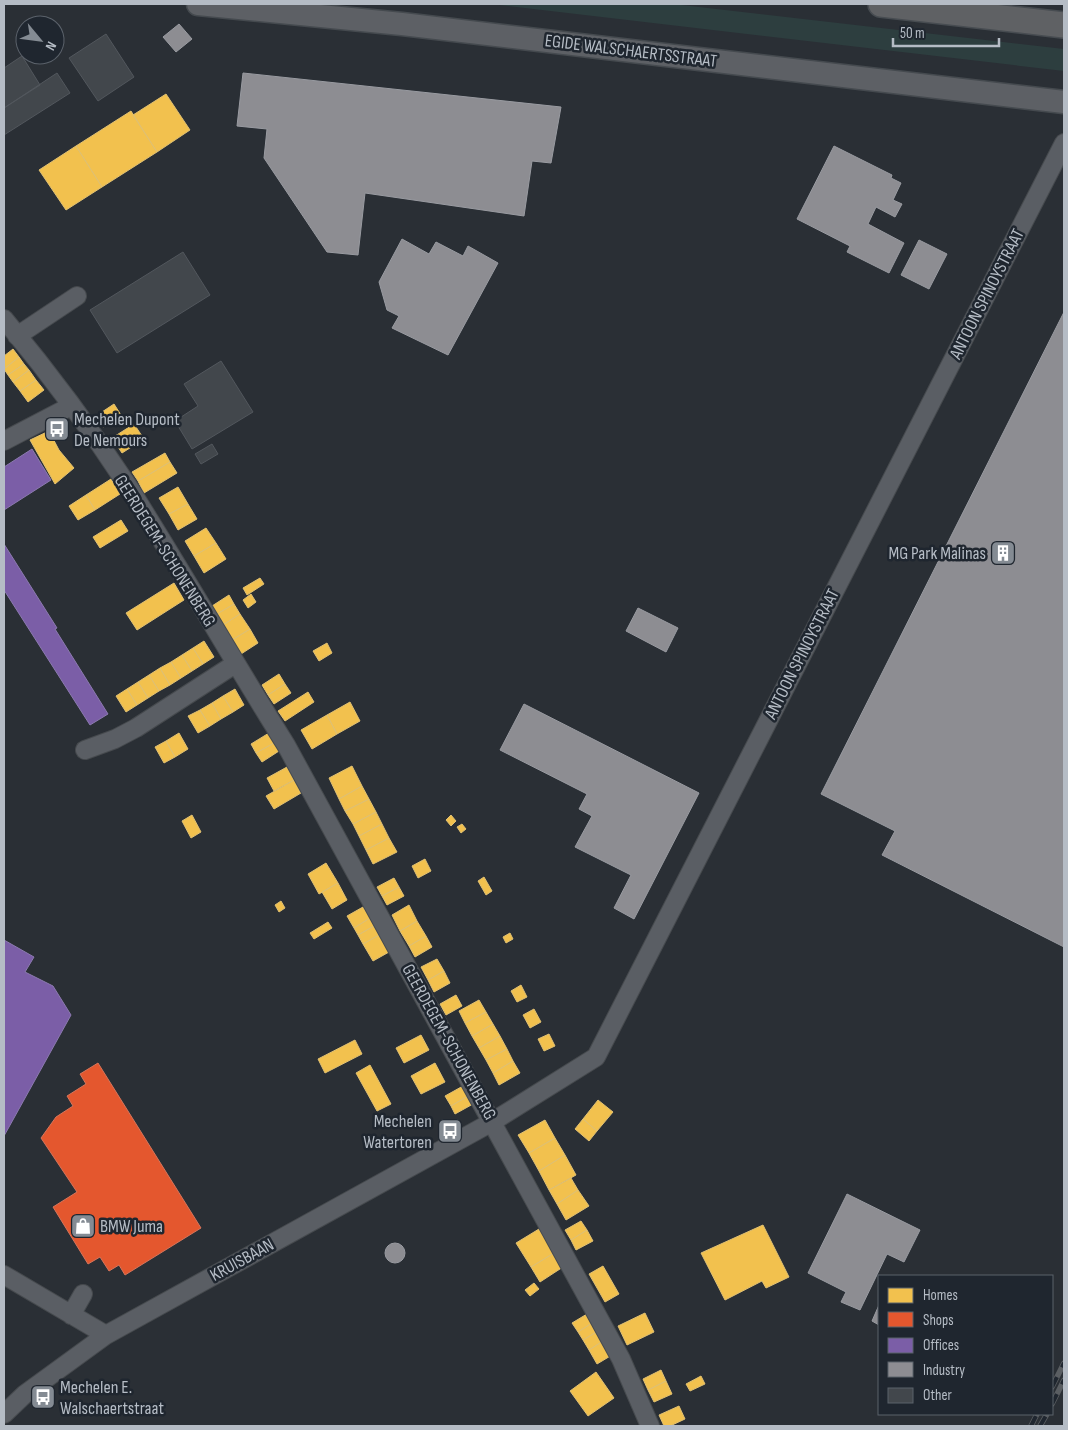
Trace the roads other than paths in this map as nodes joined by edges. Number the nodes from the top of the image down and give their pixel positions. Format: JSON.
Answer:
{"nodes":[{"id":1,"x":198,"y":4,"type":"edge"},
{"id":2,"x":881,"y":4,"type":"edge"},
{"id":3,"x":1064,"y":26,"type":"edge"},
{"id":4,"x":1064,"y":102,"type":"edge"},
{"id":5,"x":1064,"y":143,"type":"edge"},
{"id":6,"x":77,"y":296,"type":"dead end"},
{"id":7,"x":4,"y":319,"type":"edge"},
{"id":8,"x":18,"y":336,"type":"junction"},
{"id":9,"x":71,"y":406,"type":"junction"},
{"id":10,"x":4,"y":441,"type":"edge"},
{"id":11,"x":235,"y":664,"type":"junction"},
{"id":12,"x":85,"y":750,"type":"dead end"},
{"id":13,"x":492,"y":1122,"type":"junction"},
{"id":14,"x":4,"y":1275,"type":"edge"},
{"id":15,"x":83,"y":1294,"type":"dead end"},
{"id":16,"x":71,"y":1315,"type":"junction"},
{"id":17,"x":106,"y":1335,"type":"junction"},
{"id":18,"x":4,"y":1414,"type":"edge"},
{"id":19,"x":650,"y":1426,"type":"edge"}],
"edges":[{"from":1,"to":4,"type":"main road","name":"EGIDE WALSCHAERTSSTRAAT"},
{"from":2,"to":3,"type":"highway"},
{"from":5,"to":13,"type":"street","name":"ANTOON SPINOYSTRAAT"},
{"from":6,"to":8,"type":"street"},
{"from":7,"to":8,"type":"street","name":"GEERDEGEM-SCHONENBERG"},
{"from":8,"to":9,"type":"street","name":"GEERDEGEM-SCHONENBERG"},
{"from":9,"to":10,"type":"street"},
{"from":9,"to":11,"type":"street","name":"GEERDEGEM-SCHONENBERG"},
{"from":11,"to":12,"type":"street"},
{"from":11,"to":13,"type":"street","name":"GEERDEGEM-SCHONENBERG"},
{"from":13,"to":17,"type":"street","name":"KRUISBAAN"},
{"from":13,"to":19,"type":"street","name":"GEERDEGEM-SCHONENBERG"},
{"from":14,"to":16,"type":"street"},
{"from":15,"to":16,"type":"street"},
{"from":16,"to":17,"type":"street"},
{"from":17,"to":18,"type":"street","name":"KRUISBAAN"}]}
